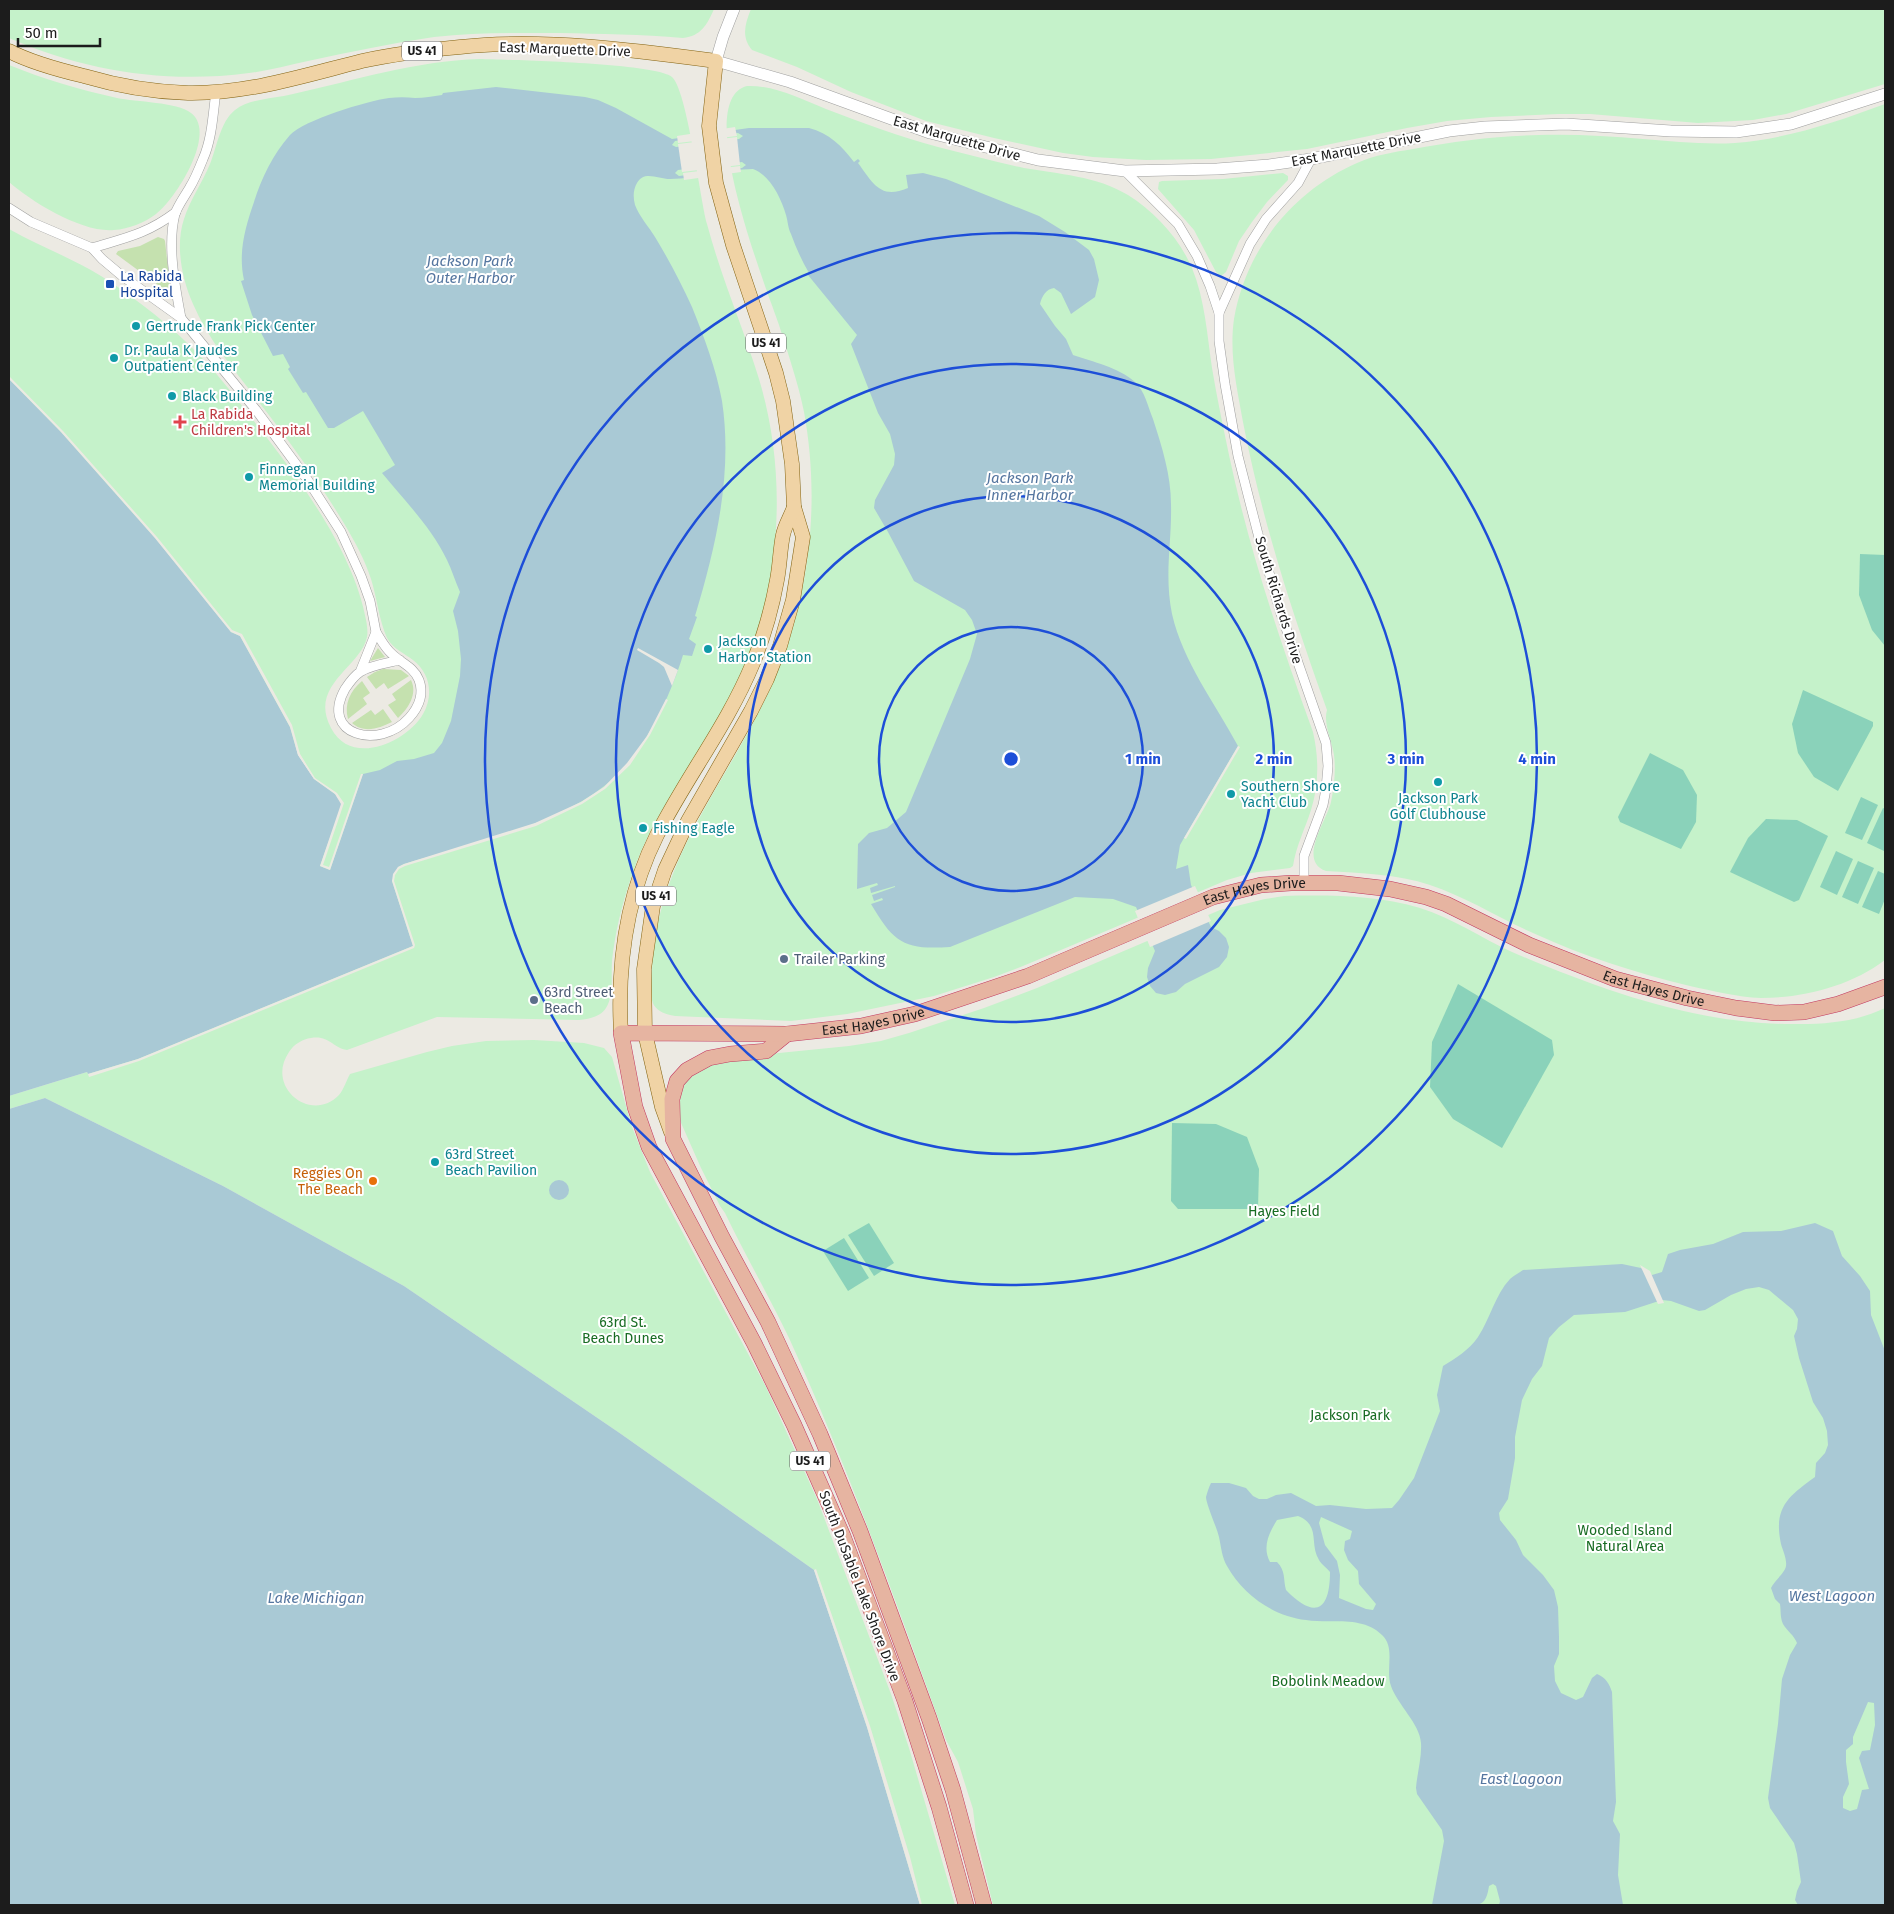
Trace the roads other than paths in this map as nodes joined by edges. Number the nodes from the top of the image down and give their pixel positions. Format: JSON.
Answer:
{"nodes":[{"id":1,"x":734,"y":9,"type":"edge"},
{"id":2,"x":9,"y":51,"type":"edge"},
{"id":3,"x":716,"y":61,"type":"junction"},
{"id":4,"x":216,"y":91,"type":"junction"},
{"id":5,"x":1885,"y":94,"type":"edge"},
{"id":6,"x":1311,"y":159,"type":"junction"},
{"id":7,"x":1125,"y":171,"type":"junction"},
{"id":8,"x":9,"y":208,"type":"edge"},
{"id":9,"x":176,"y":212,"type":"junction"},
{"id":10,"x":92,"y":248,"type":"junction"},
{"id":11,"x":1219,"y":313,"type":"junction"},
{"id":12,"x":181,"y":318,"type":"junction"},
{"id":13,"x":794,"y":507,"type":"junction"},
{"id":14,"x":376,"y":632,"type":"junction"},
{"id":15,"x":400,"y":660,"type":"junction"},
{"id":16,"x":360,"y":672,"type":"junction"},
{"id":17,"x":1304,"y":882,"type":"junction"},
{"id":18,"x":1885,"y":987,"type":"edge"},
{"id":19,"x":622,"y":1033,"type":"junction"},
{"id":20,"x":645,"y":1033,"type":"junction"},
{"id":21,"x":787,"y":1034,"type":"junction"},
{"id":22,"x":674,"y":1139,"type":"junction"},
{"id":23,"x":966,"y":1905,"type":"edge"},
{"id":24,"x":984,"y":1905,"type":"edge"}],
"edges":[{"from":1,"to":3,"type":"street"},
{"from":2,"to":4,"type":"main road","name":"East Marquette Drive","number":"US 41"},
{"from":3,"to":4,"type":"main road","name":"East Marquette Drive","number":"US 41"},
{"from":3,"to":7,"type":"street","name":"East Marquette Drive"},
{"from":3,"to":13,"type":"main road","number":"US 41"},
{"from":4,"to":9,"type":"street"},
{"from":5,"to":6,"type":"street","name":"East Marquette Drive"},
{"from":6,"to":7,"type":"street","name":"East Marquette Drive"},
{"from":6,"to":11,"type":"street","name":"South Richards Drive"},
{"from":7,"to":11,"type":"street","name":"South Richards Drive"},
{"from":8,"to":10,"type":"street"},
{"from":9,"to":10,"type":"street"},
{"from":9,"to":12,"type":"street"},
{"from":10,"to":12,"type":"street"},
{"from":11,"to":17,"type":"street","name":"South Richards Drive"},
{"from":12,"to":14,"type":"street"},
{"from":13,"to":19,"type":"main road","number":"US 41"},
{"from":13,"to":20,"type":"main road","number":"US 41"},
{"from":14,"to":15,"type":"street"},
{"from":14,"to":16,"type":"street"},
{"from":15,"to":16,"type":"street"},
{"from":15,"to":16,"type":"street"},
{"from":17,"to":18,"type":"highway","name":"East Hayes Drive"},
{"from":17,"to":21,"type":"highway","name":"East Hayes Drive"},
{"from":19,"to":20,"type":"highway","name":"East Hayes Drive"},
{"from":19,"to":23,"type":"highway","name":"South DuSable Lake Shore Drive","number":"US 41"},
{"from":20,"to":21,"type":"highway","name":"East Hayes Drive"},
{"from":20,"to":22,"type":"main road","name":"South DuSable Lake Shore Drive","number":"US 41"},
{"from":21,"to":22,"type":"highway"},
{"from":22,"to":24,"type":"highway","name":"South DuSable Lake Shore Drive","number":"US 41"}]}
